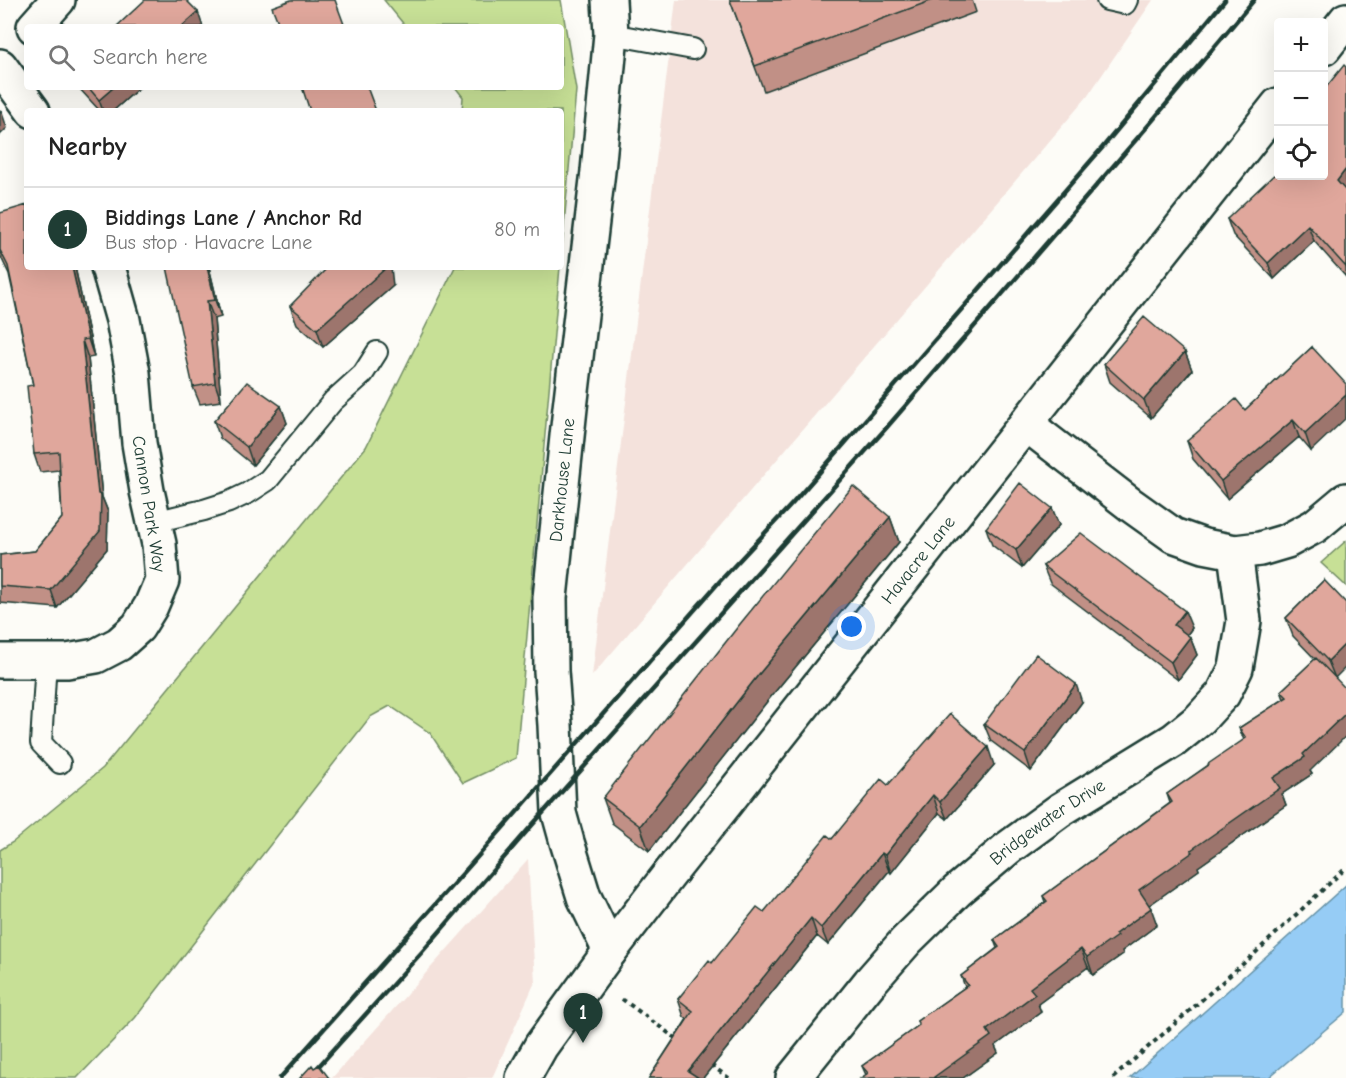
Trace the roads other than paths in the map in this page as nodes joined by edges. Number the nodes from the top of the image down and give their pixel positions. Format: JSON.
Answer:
{"nodes":[{"id":1,"x":58,"y":0,"type":"edge"},
{"id":2,"x":609,"y":0,"type":"edge"},
{"id":3,"x":1107,"y":0,"type":"edge"},
{"id":4,"x":1127,"y":0,"type":"edge"},
{"id":5,"x":1346,"y":20,"type":"edge"},
{"id":6,"x":37,"y":24,"type":"edge"},
{"id":7,"x":611,"y":34,"type":"junction"},
{"id":8,"x":24,"y":35,"type":"edge"},
{"id":9,"x":1328,"y":42,"type":"edge"},
{"id":10,"x":693,"y":50,"type":"dead end"},
{"id":11,"x":0,"y":53,"type":"edge"},
{"id":12,"x":0,"y":66,"type":"edge"},
{"id":13,"x":31,"y":108,"type":"edge"},
{"id":14,"x":1274,"y":110,"type":"edge"},
{"id":15,"x":109,"y":270,"type":"edge"},
{"id":16,"x":377,"y":352,"type":"dead end"},
{"id":17,"x":1026,"y":424,"type":"junction"},
{"id":18,"x":1346,"y":500,"type":"edge"},
{"id":19,"x":154,"y":522,"type":"junction"},
{"id":20,"x":1235,"y":552,"type":"junction"},
{"id":21,"x":0,"y":661,"type":"edge"},
{"id":22,"x":46,"y":661,"type":"junction"},
{"id":23,"x":60,"y":763,"type":"dead end"},
{"id":24,"x":601,"y":964,"type":"junction"},
{"id":25,"x":523,"y":1078,"type":"edge"},
{"id":26,"x":793,"y":1078,"type":"edge"}],
"edges":[{"from":1,"to":6,"type":"street"},
{"from":2,"to":7,"type":"street","name":"Darkhouse Lane"},
{"from":3,"to":4,"type":"lane"},
{"from":5,"to":9,"type":"street"},
{"from":7,"to":10,"type":"lane"},
{"from":7,"to":24,"type":"street","name":"Darkhouse Lane"},
{"from":8,"to":11,"type":"street"},
{"from":12,"to":13,"type":"street"},
{"from":14,"to":17,"type":"street","name":"Havacre Lane"},
{"from":15,"to":19,"type":"street","name":"Cannon Park Way"},
{"from":16,"to":19,"type":"lane"},
{"from":17,"to":20,"type":"street"},
{"from":17,"to":24,"type":"street","name":"Havacre Lane"},
{"from":18,"to":20,"type":"street"},
{"from":19,"to":22,"type":"street","name":"Cannon Park Way"},
{"from":20,"to":26,"type":"street","name":"Bridgewater Drive"},
{"from":21,"to":22,"type":"street","name":"Cannon Park Way"},
{"from":22,"to":23,"type":"lane"},
{"from":24,"to":25,"type":"street","name":"Havacre Lane"}]}
